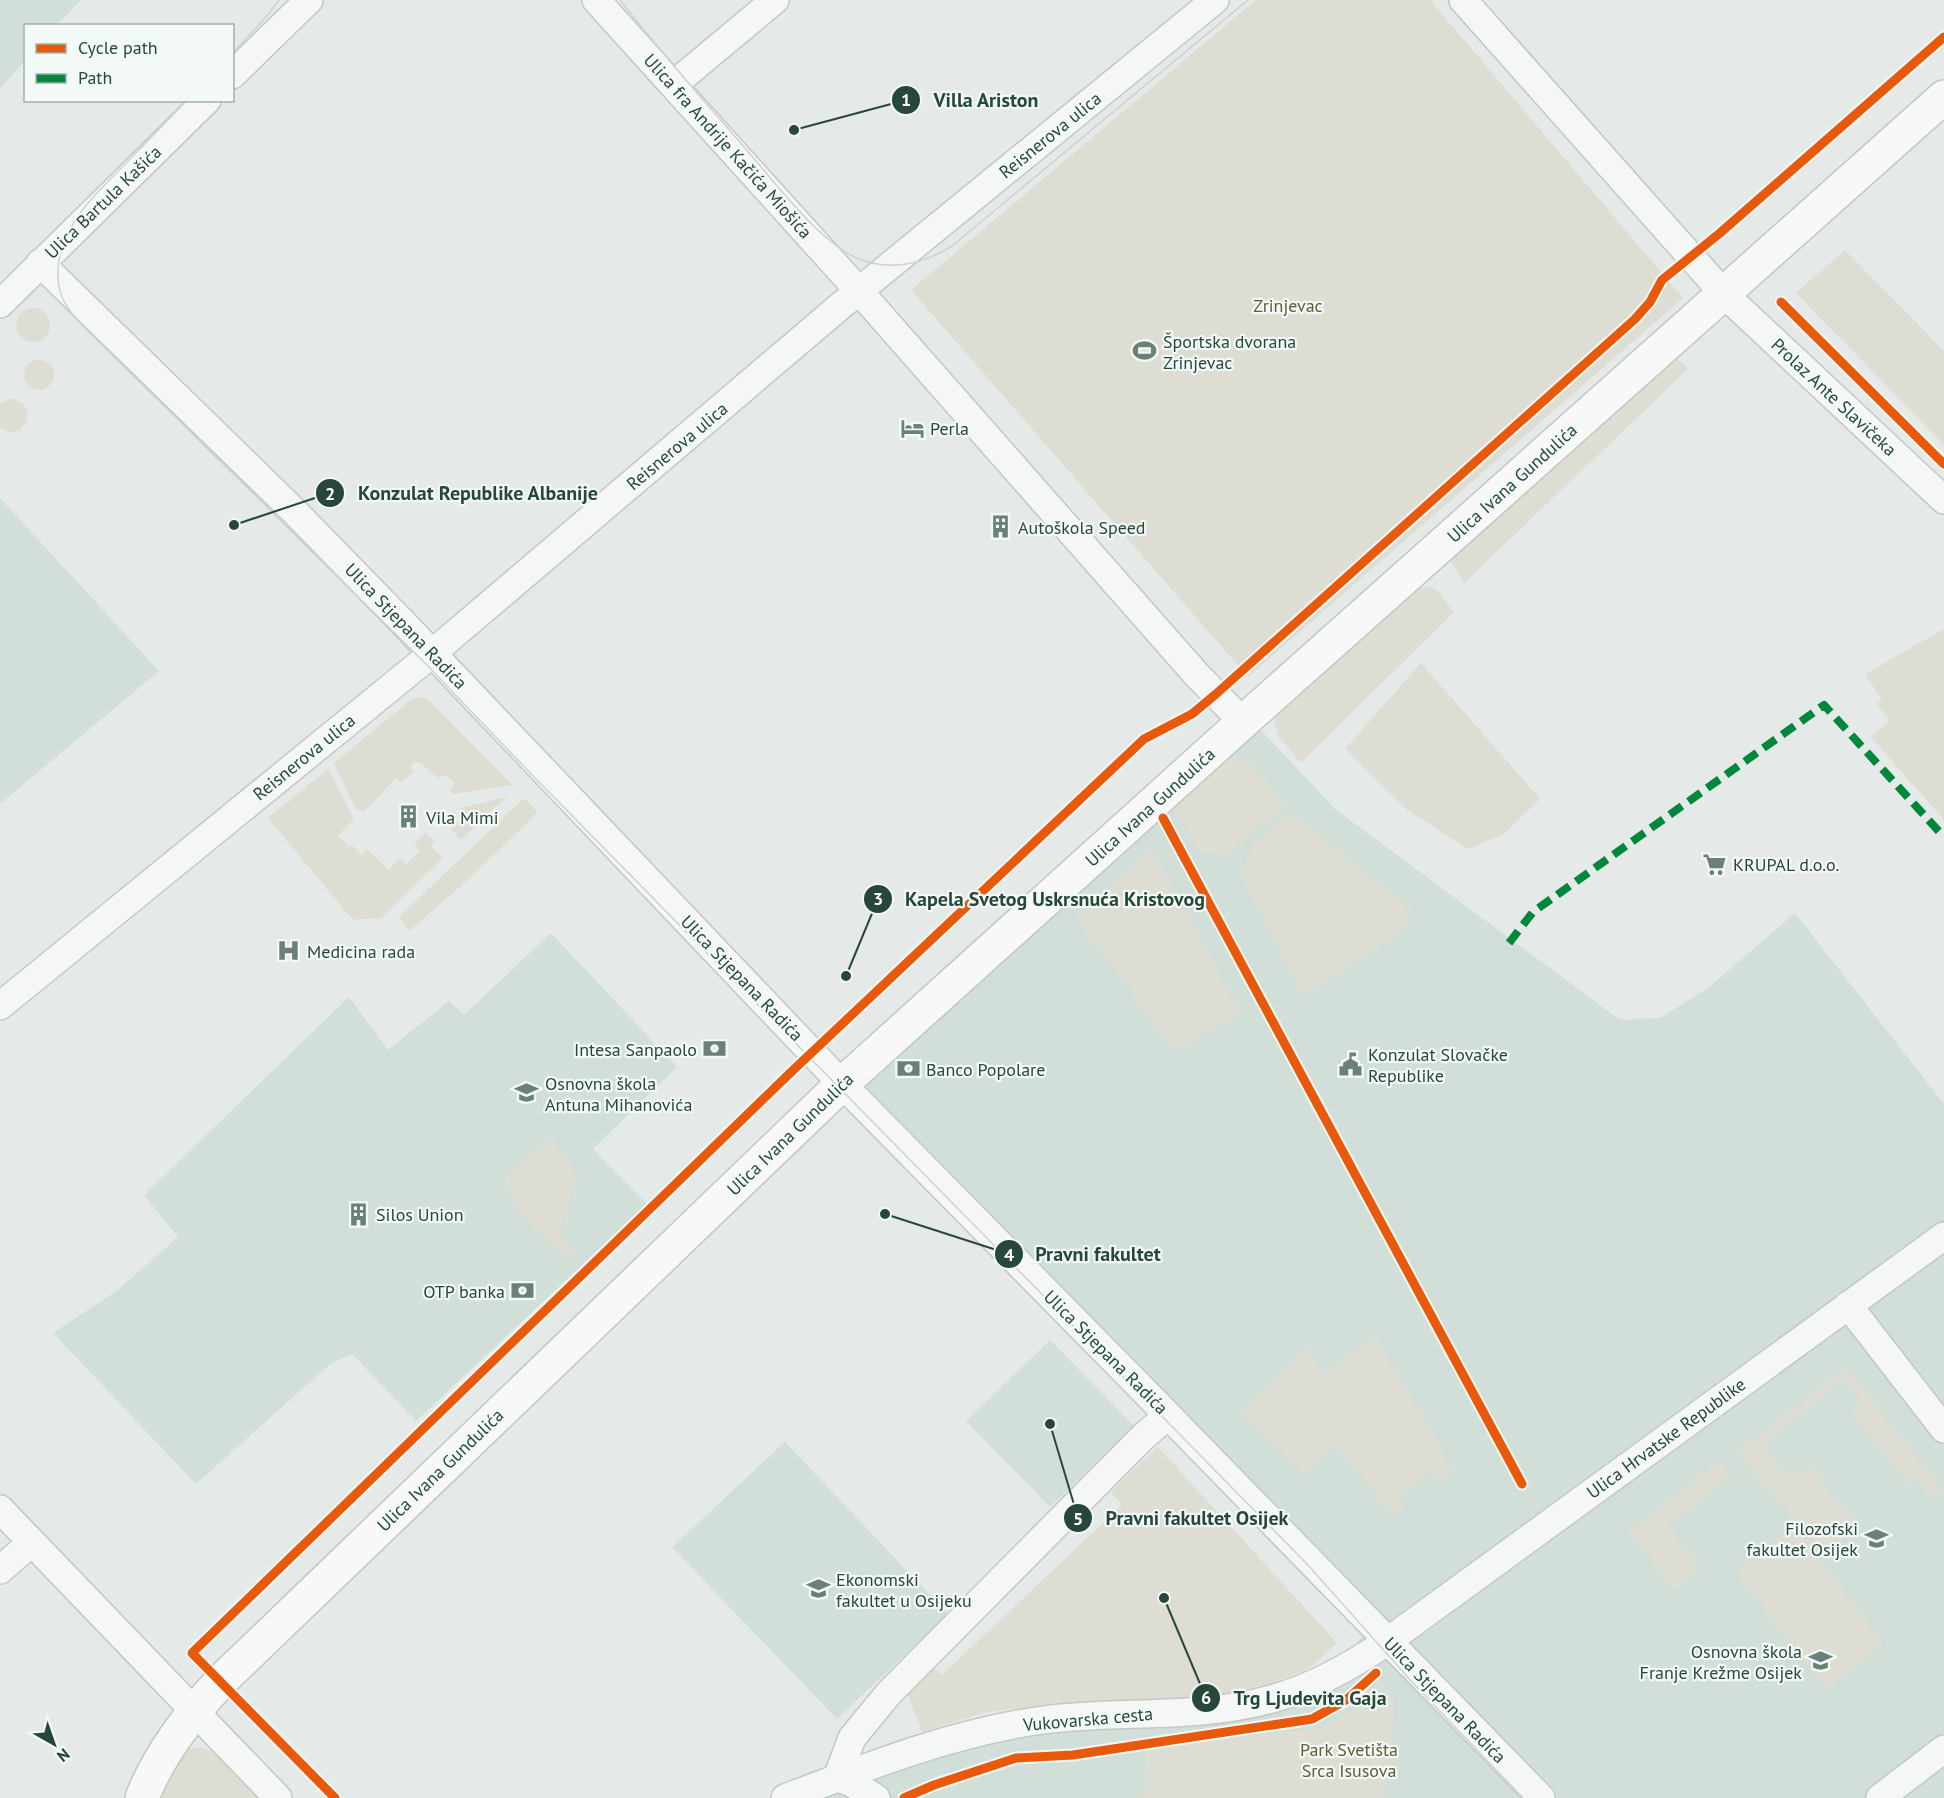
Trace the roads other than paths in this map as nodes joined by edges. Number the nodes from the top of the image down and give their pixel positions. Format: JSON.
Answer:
{"nodes":[{"id":1,"x":309,"y":0,"type":"edge"},
{"id":2,"x":596,"y":0,"type":"edge"},
{"id":3,"x":775,"y":0,"type":"edge"},
{"id":4,"x":1215,"y":0,"type":"edge"},
{"id":5,"x":1462,"y":0,"type":"edge"},
{"id":6,"x":234,"y":73,"type":"edge"},
{"id":7,"x":673,"y":86,"type":"junction"},
{"id":8,"x":1944,"y":98,"type":"edge"},
{"id":9,"x":205,"y":102,"type":"edge"},
{"id":10,"x":40,"y":263,"type":"junction"},
{"id":11,"x":859,"y":291,"type":"junction"},
{"id":12,"x":1724,"y":294,"type":"junction"},
{"id":13,"x":0,"y":304,"type":"edge"},
{"id":14,"x":1944,"y":500,"type":"edge"},
{"id":15,"x":433,"y":653,"type":"junction"},
{"id":16,"x":1243,"y":722,"type":"junction"},
{"id":17,"x":0,"y":1006,"type":"edge"},
{"id":18,"x":842,"y":1084,"type":"junction"},
{"id":19,"x":1944,"y":1236,"type":"edge"},
{"id":20,"x":1848,"y":1305,"type":"junction"},
{"id":21,"x":1168,"y":1414,"type":"junction"},
{"id":22,"x":1944,"y":1429,"type":"edge"},
{"id":23,"x":0,"y":1509,"type":"edge"},
{"id":24,"x":32,"y":1542,"type":"junction"},
{"id":25,"x":0,"y":1570,"type":"edge"},
{"id":26,"x":1388,"y":1641,"type":"junction"},
{"id":27,"x":194,"y":1712,"type":"junction"},
{"id":28,"x":1944,"y":1749,"type":"edge"},
{"id":29,"x":837,"y":1778,"type":"junction"},
{"id":30,"x":142,"y":1798,"type":"edge"},
{"id":31,"x":278,"y":1798,"type":"edge"},
{"id":32,"x":784,"y":1798,"type":"edge"},
{"id":33,"x":876,"y":1798,"type":"edge"},
{"id":34,"x":1541,"y":1798,"type":"edge"},
{"id":35,"x":1880,"y":1798,"type":"edge"}],
"edges":[{"from":1,"to":6,"type":"street"},
{"from":2,"to":7,"type":"street","name":"Ulica fra Andrije Kačića Miošića"},
{"from":3,"to":7,"type":"street"},
{"from":4,"to":11,"type":"street","name":"Reisnerova ulica"},
{"from":5,"to":12,"type":"street"},
{"from":7,"to":11,"type":"street","name":"Ulica fra Andrije Kačića Miošića"},
{"from":8,"to":12,"type":"main road","name":"Ulica Ivana Gundulića"},
{"from":9,"to":10,"type":"street","name":"Ulica Bartula Kašića"},
{"from":10,"to":13,"type":"street","name":"Ulica Bartula Kašića"},
{"from":10,"to":15,"type":"street","name":"Ulica Stjepana Radića"},
{"from":11,"to":15,"type":"street","name":"Reisnerova ulica"},
{"from":11,"to":16,"type":"street"},
{"from":12,"to":14,"type":"street","name":"Prolaz Ante Slavičeka"},
{"from":12,"to":16,"type":"main road","name":"Ulica Ivana Gundulića"},
{"from":15,"to":17,"type":"street","name":"Reisnerova ulica"},
{"from":15,"to":18,"type":"street","name":"Ulica Stjepana Radića"},
{"from":16,"to":18,"type":"main road","name":"Ulica Ivana Gundulića"},
{"from":18,"to":21,"type":"street","name":"Ulica Stjepana Radića"},
{"from":18,"to":27,"type":"main road","name":"Ulica Ivana Gundulića"},
{"from":19,"to":20,"type":"street","name":"Ulica Hrvatske Republike"},
{"from":20,"to":22,"type":"street"},
{"from":20,"to":26,"type":"street","name":"Ulica Hrvatske Republike"},
{"from":21,"to":26,"type":"street","name":"Ulica Stjepana Radića"},
{"from":21,"to":29,"type":"street"},
{"from":23,"to":24,"type":"street"},
{"from":24,"to":25,"type":"street"},
{"from":24,"to":27,"type":"street"},
{"from":26,"to":29,"type":"street","name":"Vukovarska cesta"},
{"from":26,"to":34,"type":"street","name":"Ulica Stjepana Radića"},
{"from":27,"to":30,"type":"main road","name":"Ulica Ivana Gundulića"},
{"from":27,"to":31,"type":"street"},
{"from":28,"to":35,"type":"street"},
{"from":29,"to":32,"type":"street","name":"Vukovarska cesta"},
{"from":29,"to":33,"type":"street"}]}
